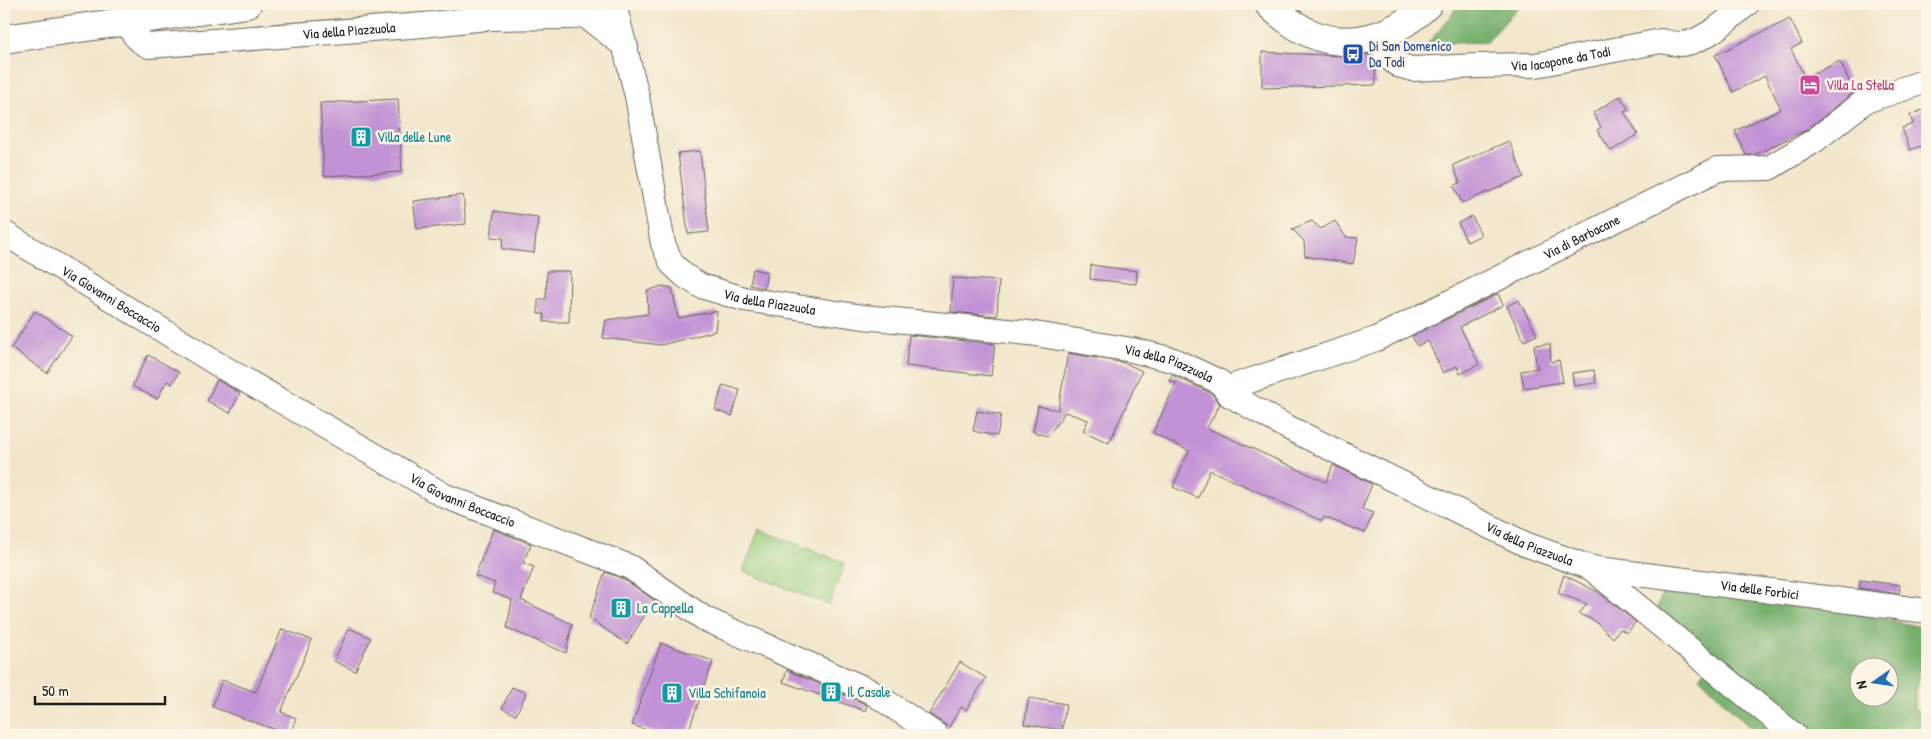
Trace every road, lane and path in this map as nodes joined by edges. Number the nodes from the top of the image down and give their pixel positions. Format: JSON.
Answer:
{"nodes":[{"id":1,"x":247,"y":4,"type":"edge"},
{"id":2,"x":614,"y":4,"type":"edge"},
{"id":3,"x":1269,"y":4,"type":"edge"},
{"id":4,"x":1428,"y":4,"type":"edge"},
{"id":5,"x":1747,"y":4,"type":"edge"},
{"id":6,"x":592,"y":9,"type":"edge"},
{"id":7,"x":129,"y":21,"type":"junction"},
{"id":8,"x":1378,"y":35,"type":"junction"},
{"id":9,"x":4,"y":39,"type":"edge"},
{"id":10,"x":626,"y":47,"type":"junction"},
{"id":11,"x":1927,"y":81,"type":"edge"},
{"id":12,"x":4,"y":233,"type":"edge"},
{"id":13,"x":1230,"y":395,"type":"junction"},
{"id":14,"x":1591,"y":568,"type":"junction"},
{"id":15,"x":1927,"y":611,"type":"edge"},
{"id":16,"x":936,"y":735,"type":"edge"},
{"id":17,"x":1794,"y":735,"type":"edge"}],
"edges":[{"from":1,"to":7,"type":"main road"},
{"from":2,"to":10,"type":"street","name":"Via della Piazzuola"},
{"from":3,"to":8,"type":"main road"},
{"from":4,"to":8,"type":"main road"},
{"from":5,"to":8,"type":"street","name":"Via Iacopone da Todi"},
{"from":6,"to":7,"type":"street","name":"Via della Piazzuola"},
{"from":6,"to":10,"type":"street","name":"Via della Piazzuola"},
{"from":7,"to":9,"type":"main road"},
{"from":10,"to":13,"type":"street","name":"Via della Piazzuola"},
{"from":11,"to":13,"type":"street","name":"Via di Barbacane"},
{"from":12,"to":16,"type":"street","name":"Via Giovanni Boccaccio"},
{"from":13,"to":14,"type":"street","name":"Via della Piazzuola"},
{"from":14,"to":15,"type":"street","name":"Via delle Forbici"},
{"from":14,"to":17,"type":"street","name":"Via della Piazzuola"}]}
